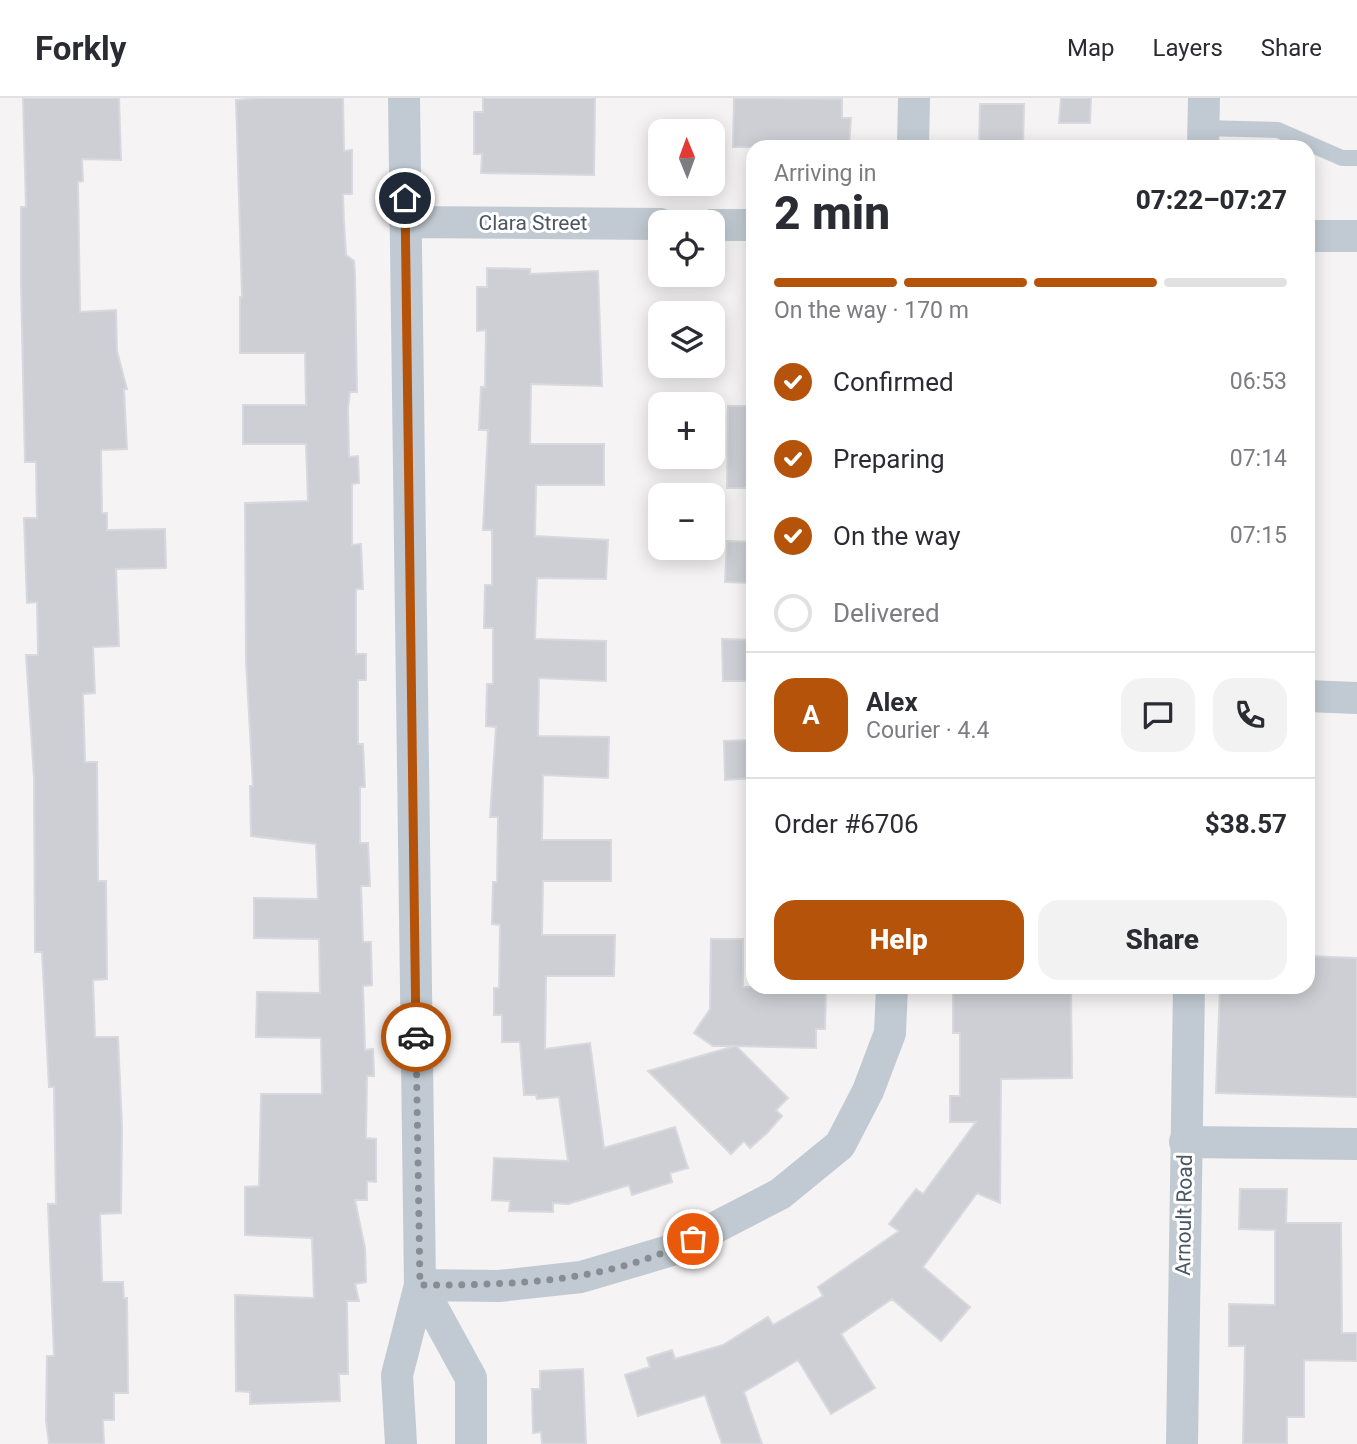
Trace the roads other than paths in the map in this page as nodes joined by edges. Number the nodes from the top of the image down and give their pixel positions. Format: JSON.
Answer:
{"nodes":[{"id":1,"x":404,"y":98,"type":"edge"},
{"id":2,"x":914,"y":98,"type":"edge"},
{"id":3,"x":1204,"y":124,"type":"edge"},
{"id":4,"x":913,"y":140,"type":"edge"},
{"id":5,"x":1301,"y":140,"type":"edge"},
{"id":6,"x":1315,"y":146,"type":"edge"},
{"id":7,"x":1357,"y":159,"type":"edge"},
{"id":8,"x":405,"y":222,"type":"junction"},
{"id":9,"x":648,"y":224,"type":"edge"},
{"id":10,"x":725,"y":225,"type":"edge"},
{"id":11,"x":746,"y":225,"type":"edge"},
{"id":12,"x":1315,"y":236,"type":"edge"},
{"id":13,"x":1357,"y":236,"type":"edge"},
{"id":14,"x":1315,"y":696,"type":"edge"},
{"id":15,"x":1357,"y":698,"type":"edge"},
{"id":16,"x":892,"y":994,"type":"edge"},
{"id":17,"x":1189,"y":994,"type":"edge"},
{"id":18,"x":1185,"y":1142,"type":"junction"},
{"id":19,"x":1357,"y":1144,"type":"edge"},
{"id":20,"x":420,"y":1285,"type":"junction"},
{"id":21,"x":401,"y":1444,"type":"edge"},
{"id":22,"x":471,"y":1444,"type":"edge"},
{"id":23,"x":1182,"y":1444,"type":"edge"}],
"edges":[{"from":1,"to":8,"type":"street"},
{"from":2,"to":4,"type":"street"},
{"from":3,"to":5,"type":"lane"},
{"from":6,"to":7,"type":"lane"},
{"from":8,"to":9,"type":"street","name":"Clara Street"},
{"from":8,"to":20,"type":"street"},
{"from":10,"to":11,"type":"street"},
{"from":12,"to":13,"type":"street"},
{"from":14,"to":15,"type":"street"},
{"from":16,"to":20,"type":"street"},
{"from":17,"to":18,"type":"street","name":"Arnoult Road"},
{"from":18,"to":19,"type":"street"},
{"from":18,"to":23,"type":"street","name":"Arnoult Road"},
{"from":20,"to":21,"type":"street"},
{"from":20,"to":22,"type":"street"}]}
